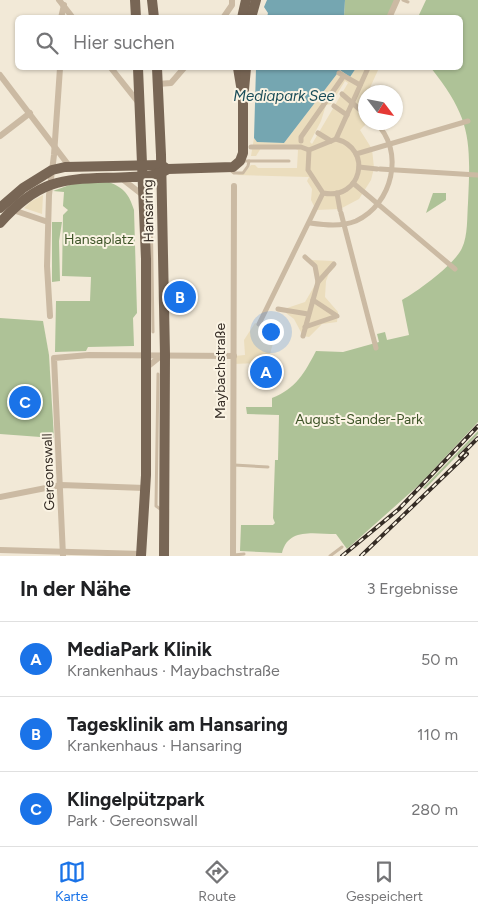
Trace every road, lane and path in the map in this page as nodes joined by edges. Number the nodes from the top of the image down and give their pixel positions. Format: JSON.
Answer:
{"nodes":[{"id":1,"x":135,"y":0,"type":"edge"},
{"id":2,"x":152,"y":0,"type":"edge"},
{"id":3,"x":232,"y":0,"type":"edge"},
{"id":4,"x":398,"y":0,"type":"edge"},
{"id":5,"x":403,"y":0,"type":"edge"},
{"id":6,"x":62,"y":2,"type":"edge"},
{"id":7,"x":408,"y":2,"type":"dead end"},
{"id":8,"x":61,"y":15,"type":"edge"},
{"id":9,"x":71,"y":15,"type":"edge"},
{"id":10,"x":136,"y":15,"type":"edge"},
{"id":11,"x":154,"y":15,"type":"edge"},
{"id":12,"x":225,"y":15,"type":"edge"},
{"id":13,"x":390,"y":15,"type":"edge"},
{"id":14,"x":60,"y":70,"type":"edge"},
{"id":15,"x":113,"y":70,"type":"edge"},
{"id":16,"x":138,"y":70,"type":"edge"},
{"id":17,"x":157,"y":70,"type":"edge"},
{"id":18,"x":182,"y":70,"type":"edge"},
{"id":19,"x":238,"y":70,"type":"edge"},
{"id":20,"x":246,"y":70,"type":"edge"},
{"id":21,"x":367,"y":70,"type":"edge"},
{"id":22,"x":0,"y":76,"type":"edge"},
{"id":23,"x":158,"y":84,"type":"junction"},
{"id":24,"x":360,"y":85,"type":"joint"},
{"id":25,"x":358,"y":90,"type":"edge"},
{"id":26,"x":338,"y":92,"type":"junction"},
{"id":27,"x":243,"y":100,"type":"junction"},
{"id":28,"x":331,"y":103,"type":"junction"},
{"id":29,"x":139,"y":104,"type":"junction"},
{"id":30,"x":352,"y":104,"type":"junction"},
{"id":31,"x":358,"y":108,"type":"edge"},
{"id":32,"x":30,"y":113,"type":"junction"},
{"id":33,"x":347,"y":115,"type":"junction"},
{"id":34,"x":468,"y":121,"type":"dead end"},
{"id":35,"x":141,"y":124,"type":"junction"},
{"id":36,"x":308,"y":127,"type":"junction"},
{"id":37,"x":380,"y":130,"type":"edge"},
{"id":38,"x":0,"y":136,"type":"edge"},
{"id":39,"x":334,"y":140,"type":"junction"},
{"id":40,"x":301,"y":144,"type":"junction"},
{"id":41,"x":388,"y":144,"type":"junction"},
{"id":42,"x":251,"y":147,"type":"dead end"},
{"id":43,"x":55,"y":148,"type":"junction"},
{"id":44,"x":309,"y":150,"type":"junction"},
{"id":45,"x":356,"y":154,"type":"junction"},
{"id":46,"x":245,"y":161,"type":"junction"},
{"id":47,"x":289,"y":161,"type":"dead end"},
{"id":48,"x":70,"y":167,"type":"junction"},
{"id":49,"x":359,"y":167,"type":"junction"},
{"id":50,"x":52,"y":170,"type":"junction"},
{"id":51,"x":393,"y":170,"type":"junction"},
{"id":52,"x":142,"y":171,"type":"junction"},
{"id":53,"x":161,"y":171,"type":"junction"},
{"id":54,"x":477,"y":175,"type":"edge"},
{"id":55,"x":121,"y":178,"type":"junction"},
{"id":56,"x":353,"y":183,"type":"junction"},
{"id":57,"x":49,"y":184,"type":"junction"},
{"id":58,"x":234,"y":186,"type":"dead end"},
{"id":59,"x":323,"y":193,"type":"junction"},
{"id":60,"x":337,"y":193,"type":"junction"},
{"id":61,"x":144,"y":196,"type":"junction"},
{"id":62,"x":378,"y":204,"type":"junction"},
{"id":63,"x":0,"y":208,"type":"edge"},
{"id":64,"x":13,"y":210,"type":"junction"},
{"id":65,"x":48,"y":222,"type":"junction"},
{"id":66,"x":0,"y":223,"type":"edge"},
{"id":67,"x":310,"y":223,"type":"junction"},
{"id":68,"x":343,"y":224,"type":"junction"},
{"id":69,"x":300,"y":255,"type":"junction"},
{"id":70,"x":334,"y":264,"type":"dead end"},
{"id":71,"x":454,"y":269,"type":"dead end"},
{"id":72,"x":318,"y":282,"type":"junction"},
{"id":73,"x":313,"y":300,"type":"junction"},
{"id":74,"x":273,"y":307,"type":"junction"},
{"id":75,"x":308,"y":314,"type":"junction"},
{"id":76,"x":50,"y":316,"type":"dead end"},
{"id":77,"x":150,"y":320,"type":"junction"},
{"id":78,"x":259,"y":324,"type":"dead end"},
{"id":79,"x":305,"y":327,"type":"junction"},
{"id":80,"x":154,"y":332,"type":"dead end"},
{"id":81,"x":303,"y":336,"type":"dead end"},
{"id":82,"x":376,"y":348,"type":"dead end"},
{"id":83,"x":146,"y":355,"type":"junction"},
{"id":84,"x":163,"y":355,"type":"junction"},
{"id":85,"x":234,"y":356,"type":"junction"},
{"id":86,"x":146,"y":368,"type":"junction"},
{"id":87,"x":158,"y":374,"type":"dead end"},
{"id":88,"x":161,"y":385,"type":"junction"},
{"id":89,"x":234,"y":465,"type":"junction"},
{"id":90,"x":268,"y":467,"type":"dead end"},
{"id":91,"x":61,"y":485,"type":"junction"},
{"id":92,"x":145,"y":488,"type":"junction"},
{"id":93,"x":0,"y":497,"type":"edge"},
{"id":94,"x":342,"y":547,"type":"dead end"},
{"id":95,"x":0,"y":550,"type":"edge"},
{"id":96,"x":14,"y":553,"type":"edge"},
{"id":97,"x":63,"y":554,"type":"edge"},
{"id":98,"x":244,"y":554,"type":"dead end"},
{"id":99,"x":142,"y":555,"type":"edge"},
{"id":100,"x":164,"y":556,"type":"edge"},
{"id":101,"x":232,"y":556,"type":"edge"},
{"id":102,"x":330,"y":556,"type":"edge"}],
"edges":[{"from":1,"to":10,"type":"main road"},
{"from":2,"to":11,"type":"main road"},
{"from":3,"to":12,"type":"street"},
{"from":4,"to":13,"type":"street"},
{"from":5,"to":7,"type":"lane"},
{"from":6,"to":8,"type":"street"},
{"from":6,"to":9,"type":"street"},
{"from":14,"to":43,"type":"street"},
{"from":15,"to":29,"type":"street"},
{"from":16,"to":29,"type":"main road","name":"Hansaring"},
{"from":17,"to":23,"type":"main road","name":"Hansaring"},
{"from":18,"to":23,"type":"street"},
{"from":19,"to":27,"type":"main road"},
{"from":20,"to":27,"type":"main road"},
{"from":21,"to":24,"type":"street"},
{"from":22,"to":32,"type":"street"},
{"from":23,"to":53,"type":"main road","name":"Hansaring"},
{"from":24,"to":26,"type":"street"},
{"from":25,"to":30,"type":"street"},
{"from":26,"to":28,"type":"street"},
{"from":26,"to":30,"type":"street"},
{"from":27,"to":46,"type":"main road"},
{"from":28,"to":33,"type":"street"},
{"from":28,"to":36,"type":"street"},
{"from":29,"to":35,"type":"main road","name":"Hansaring"},
{"from":30,"to":31,"type":"street"},
{"from":30,"to":33,"type":"street"},
{"from":32,"to":38,"type":"street"},
{"from":32,"to":43,"type":"street"},
{"from":33,"to":39,"type":"street"},
{"from":34,"to":41,"type":"street"},
{"from":35,"to":52,"type":"main road","name":"Hansaring"},
{"from":35,"to":53,"type":"main road"},
{"from":36,"to":39,"type":"street"},
{"from":36,"to":40,"type":"street"},
{"from":37,"to":41,"type":"street"},
{"from":39,"to":44,"type":"street"},
{"from":39,"to":45,"type":"street"},
{"from":40,"to":42,"type":"street"},
{"from":40,"to":44,"type":"street"},
{"from":41,"to":45,"type":"street"},
{"from":41,"to":51,"type":"street"},
{"from":43,"to":48,"type":"street"},
{"from":43,"to":50,"type":"street"},
{"from":44,"to":59,"type":"street"},
{"from":45,"to":49,"type":"street"},
{"from":46,"to":47,"type":"lane"},
{"from":46,"to":53,"type":"main road"},
{"from":48,"to":50,"type":"main road"},
{"from":48,"to":52,"type":"main road"},
{"from":49,"to":51,"type":"street"},
{"from":49,"to":56,"type":"street"},
{"from":50,"to":57,"type":"street"},
{"from":50,"to":63,"type":"main road"},
{"from":51,"to":54,"type":"street"},
{"from":51,"to":62,"type":"street"},
{"from":52,"to":53,"type":"main road"},
{"from":52,"to":55,"type":"main road"},
{"from":52,"to":61,"type":"main road","name":"Hansaring"},
{"from":53,"to":84,"type":"main road","name":"Hansaring"},
{"from":55,"to":57,"type":"main road"},
{"from":55,"to":61,"type":"street","name":"Hansaring"},
{"from":56,"to":60,"type":"street"},
{"from":56,"to":62,"type":"street"},
{"from":57,"to":64,"type":"main road"},
{"from":57,"to":65,"type":"street"},
{"from":58,"to":85,"type":"street","name":"Maybachstraße"},
{"from":59,"to":60,"type":"street"},
{"from":59,"to":67,"type":"street"},
{"from":60,"to":68,"type":"street"},
{"from":61,"to":77,"type":"main road","name":"Hansaring"},
{"from":62,"to":68,"type":"street"},
{"from":62,"to":71,"type":"street"},
{"from":64,"to":65,"type":"street"},
{"from":64,"to":66,"type":"main road"},
{"from":65,"to":76,"type":"street"},
{"from":67,"to":68,"type":"street"},
{"from":67,"to":69,"type":"street"},
{"from":68,"to":82,"type":"street"},
{"from":69,"to":72,"type":"street"},
{"from":69,"to":74,"type":"street"},
{"from":70,"to":72,"type":"street"},
{"from":72,"to":73,"type":"street"},
{"from":73,"to":75,"type":"street"},
{"from":73,"to":79,"type":"street"},
{"from":74,"to":75,"type":"street"},
{"from":74,"to":78,"type":"street"},
{"from":75,"to":79,"type":"street"},
{"from":77,"to":80,"type":"lane"},
{"from":77,"to":83,"type":"main road","name":"Hansaring"},
{"from":79,"to":81,"type":"street"},
{"from":83,"to":84,"type":"street"},
{"from":83,"to":86,"type":"main road","name":"Hansaring"},
{"from":83,"to":91,"type":"street","name":"Gereonswall"},
{"from":84,"to":85,"type":"street"},
{"from":84,"to":86,"type":"street"},
{"from":84,"to":88,"type":"main road","name":"Hansaring"},
{"from":85,"to":89,"type":"street","name":"Maybachstraße"},
{"from":86,"to":92,"type":"main road","name":"Hansaring"},
{"from":87,"to":88,"type":"lane"},
{"from":88,"to":100,"type":"main road","name":"Hansaring"},
{"from":89,"to":90,"type":"lane"},
{"from":89,"to":101,"type":"street","name":"Maybachstraße"},
{"from":91,"to":92,"type":"street"},
{"from":91,"to":93,"type":"street"},
{"from":91,"to":97,"type":"street","name":"Gereonswall"},
{"from":92,"to":99,"type":"main road","name":"Hansaring"},
{"from":94,"to":102,"type":"lane"},
{"from":95,"to":96,"type":"street"},
{"from":96,"to":97,"type":"street"},
{"from":97,"to":99,"type":"street"},
{"from":98,"to":101,"type":"lane"}]}
